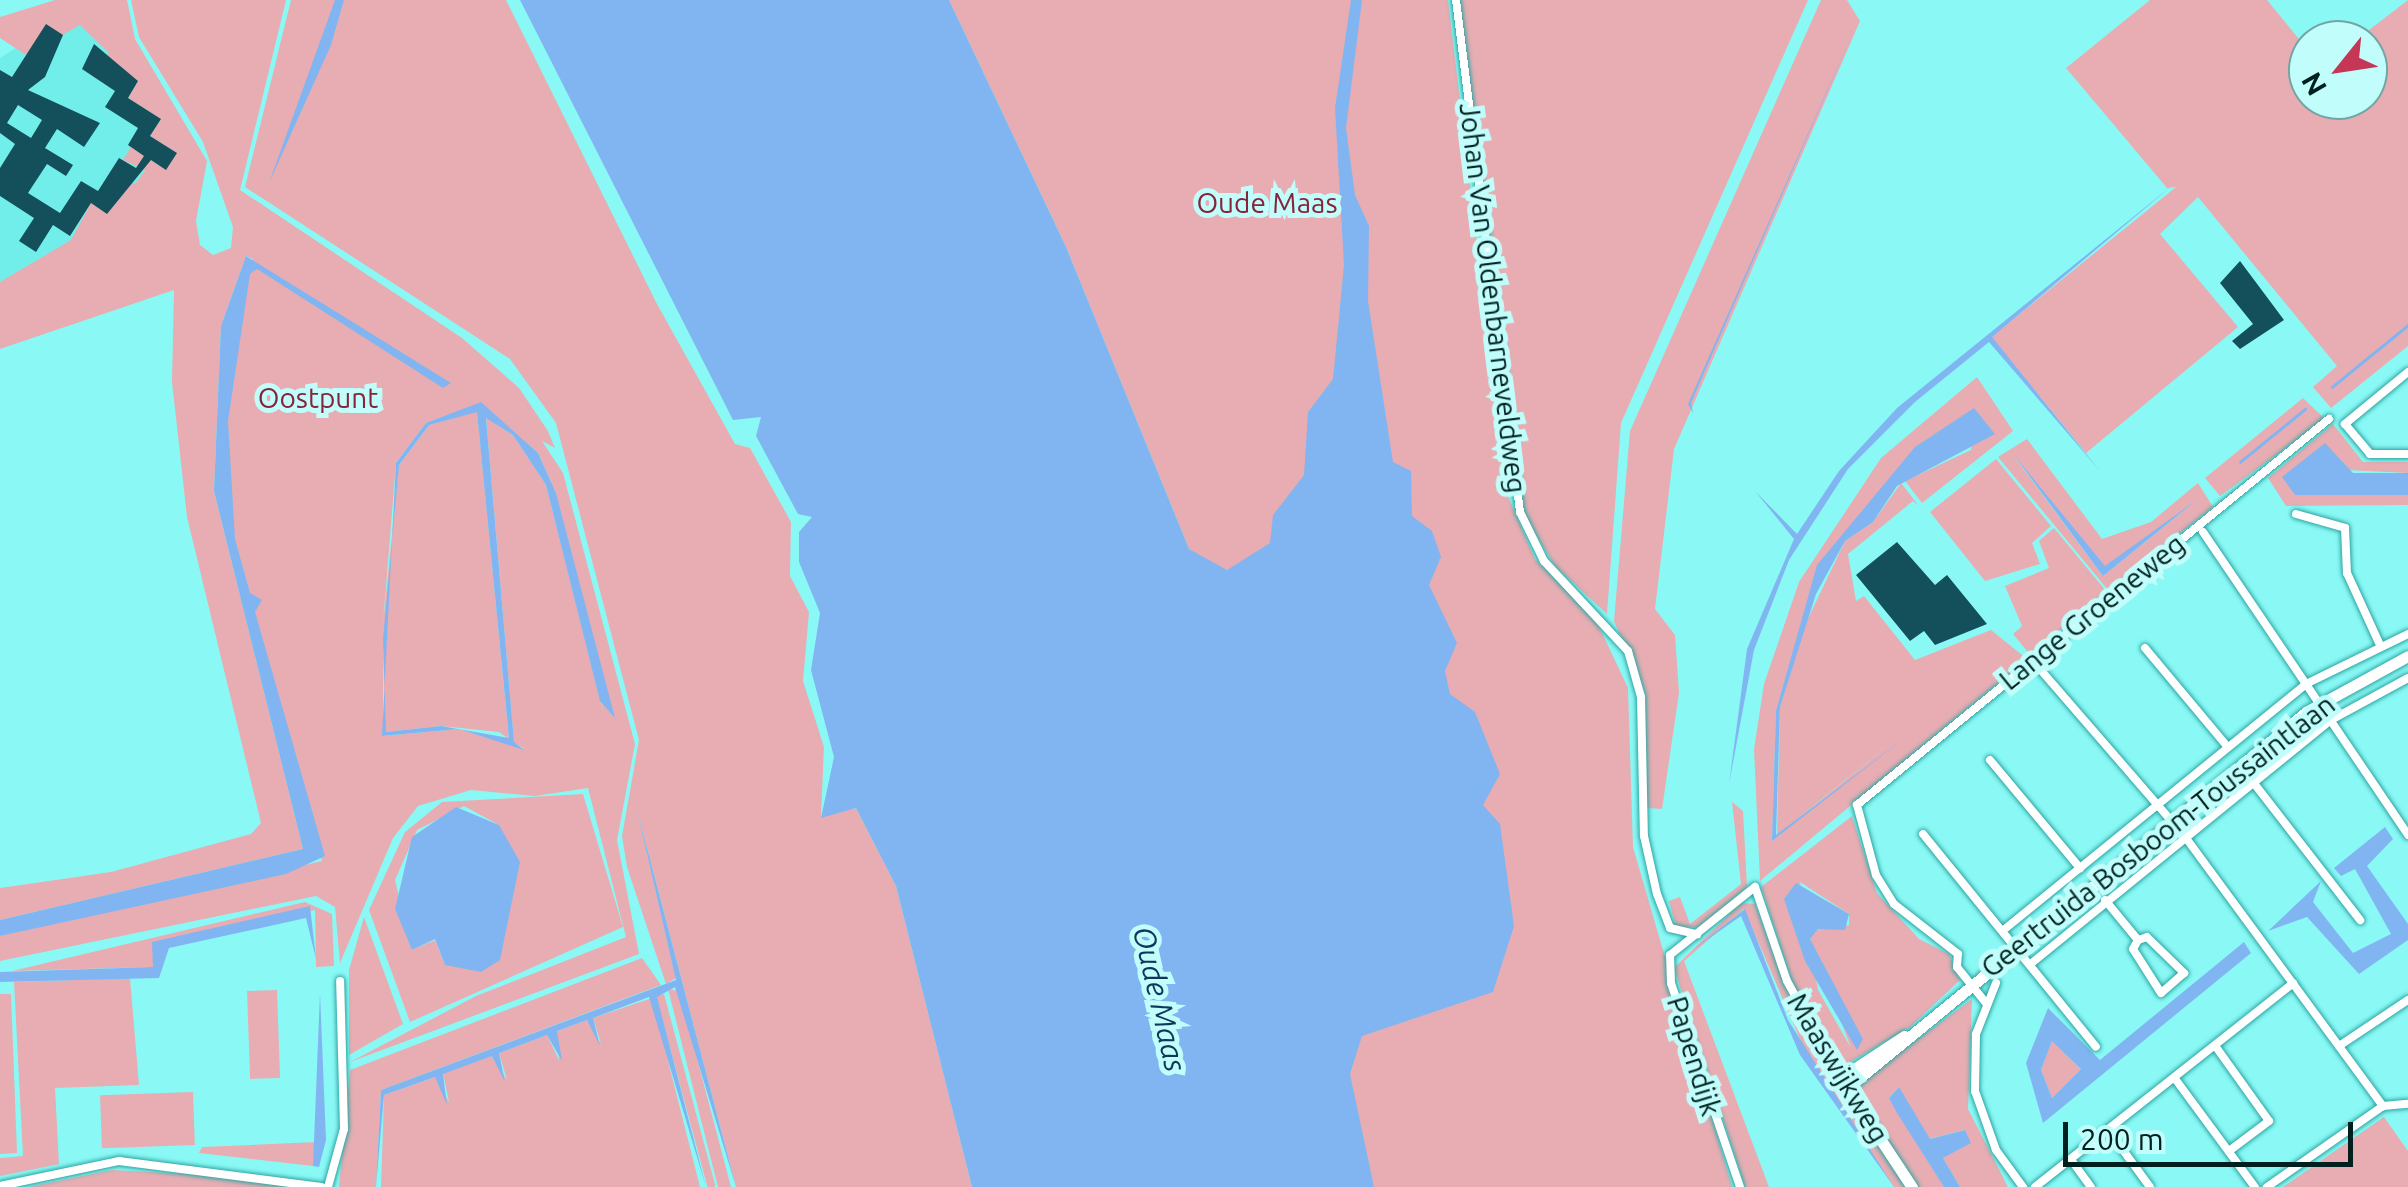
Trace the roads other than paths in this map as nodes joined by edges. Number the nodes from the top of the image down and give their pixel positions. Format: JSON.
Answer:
{"nodes":[{"id":1,"x":1456,"y":0,"type":"edge"},
{"id":2,"x":2408,"y":372,"type":"edge"},
{"id":3,"x":2329,"y":419,"type":"dead end"},
{"id":4,"x":2408,"y":454,"type":"edge"},
{"id":5,"x":2296,"y":514,"type":"dead end"},
{"id":6,"x":2203,"y":532,"type":"dead end"},
{"id":7,"x":2408,"y":634,"type":"edge"},
{"id":8,"x":2379,"y":643,"type":"junction"},
{"id":9,"x":2145,"y":648,"type":"dead end"},
{"id":10,"x":2408,"y":656,"type":"edge"},
{"id":11,"x":2039,"y":668,"type":"dead end"},
{"id":12,"x":2408,"y":678,"type":"edge"},
{"id":13,"x":2306,"y":684,"type":"junction"},
{"id":14,"x":2319,"y":703,"type":"junction"},
{"id":15,"x":2331,"y":720,"type":"junction"},
{"id":16,"x":2228,"y":746,"type":"junction"},
{"id":17,"x":1990,"y":760,"type":"dead end"},
{"id":18,"x":2253,"y":782,"type":"junction"},
{"id":19,"x":2157,"y":804,"type":"junction"},
{"id":20,"x":2171,"y":820,"type":"junction"},
{"id":21,"x":1923,"y":834,"type":"dead end"},
{"id":22,"x":2408,"y":834,"type":"edge"},
{"id":23,"x":2186,"y":838,"type":"junction"},
{"id":24,"x":2080,"y":868,"type":"junction"},
{"id":25,"x":2105,"y":900,"type":"junction"},
{"id":26,"x":2360,"y":920,"type":"dead end"},
{"id":27,"x":2006,"y":928,"type":"junction"},
{"id":28,"x":1697,"y":934,"type":"junction"},
{"id":29,"x":2138,"y":940,"type":"junction"},
{"id":30,"x":2019,"y":945,"type":"junction"},
{"id":31,"x":2032,"y":962,"type":"junction"},
{"id":32,"x":340,"y":981,"type":"dead end"},
{"id":33,"x":1996,"y":983,"type":"dead end"},
{"id":34,"x":2292,"y":983,"type":"junction"},
{"id":35,"x":1970,"y":985,"type":"junction"},
{"id":36,"x":2408,"y":1000,"type":"edge"},
{"id":37,"x":1986,"y":1003,"type":"junction"},
{"id":38,"x":2340,"y":1046,"type":"junction"},
{"id":39,"x":2096,"y":1047,"type":"dead end"},
{"id":40,"x":2216,"y":1047,"type":"junction"},
{"id":41,"x":2176,"y":1080,"type":"junction"},
{"id":42,"x":1844,"y":1083,"type":"junction"},
{"id":43,"x":2408,"y":1104,"type":"edge"},
{"id":44,"x":2383,"y":1106,"type":"junction"},
{"id":45,"x":2109,"y":1131,"type":"junction"},
{"id":46,"x":2229,"y":1151,"type":"junction"},
{"id":47,"x":2072,"y":1161,"type":"junction"},
{"id":48,"x":0,"y":1186,"type":"edge"},
{"id":49,"x":325,"y":1187,"type":"edge"},
{"id":50,"x":1740,"y":1187,"type":"edge"},
{"id":51,"x":1912,"y":1187,"type":"edge"},
{"id":52,"x":2023,"y":1187,"type":"edge"},
{"id":53,"x":2035,"y":1187,"type":"edge"},
{"id":54,"x":2091,"y":1187,"type":"edge"},
{"id":55,"x":2150,"y":1187,"type":"edge"},
{"id":56,"x":2256,"y":1187,"type":"edge"},
{"id":57,"x":2266,"y":1187,"type":"edge"}],
"edges":[{"from":1,"to":28,"type":"street","name":"Johan Van Oldenbarneveldweg"},
{"from":2,"to":4,"type":"street"},
{"from":3,"to":35,"type":"street","name":"Lange Groeneweg"},
{"from":5,"to":8,"type":"street"},
{"from":6,"to":13,"type":"street"},
{"from":7,"to":8,"type":"street"},
{"from":8,"to":13,"type":"street"},
{"from":9,"to":16,"type":"street"},
{"from":10,"to":14,"type":"street","name":"Geertruida Bosboom-Toussaintlaan"},
{"from":11,"to":19,"type":"street"},
{"from":12,"to":15,"type":"street"},
{"from":13,"to":14,"type":"street"},
{"from":13,"to":16,"type":"street"},
{"from":14,"to":15,"type":"street"},
{"from":14,"to":20,"type":"street","name":"Geertruida Bosboom-Toussaintlaan"},
{"from":15,"to":18,"type":"street"},
{"from":15,"to":22,"type":"street"},
{"from":16,"to":19,"type":"street"},
{"from":17,"to":24,"type":"street"},
{"from":18,"to":23,"type":"street"},
{"from":18,"to":26,"type":"street"},
{"from":19,"to":20,"type":"street"},
{"from":19,"to":24,"type":"street"},
{"from":20,"to":23,"type":"street"},
{"from":20,"to":30,"type":"street","name":"Geertruida Bosboom-Toussaintlaan"},
{"from":21,"to":27,"type":"street"},
{"from":23,"to":25,"type":"street"},
{"from":23,"to":34,"type":"street"},
{"from":24,"to":27,"type":"street"},
{"from":25,"to":29,"type":"street"},
{"from":25,"to":31,"type":"street"},
{"from":27,"to":30,"type":"street"},
{"from":28,"to":42,"type":"street","name":"Maaswijkweg"},
{"from":28,"to":50,"type":"street","name":"Papendijk"},
{"from":29,"to":29,"type":"street"},
{"from":30,"to":31,"type":"street"},
{"from":30,"to":35,"type":"street","name":"Geertruida Bosboom-Toussaintlaan"},
{"from":31,"to":39,"type":"street"},
{"from":32,"to":49,"type":"street"},
{"from":33,"to":37,"type":"street"},
{"from":34,"to":38,"type":"street"},
{"from":34,"to":40,"type":"street"},
{"from":35,"to":37,"type":"street"},
{"from":35,"to":42,"type":"street","name":"Geertruida Bosboom-Toussaintlaan"},
{"from":36,"to":38,"type":"street"},
{"from":37,"to":52,"type":"street"},
{"from":38,"to":44,"type":"street"},
{"from":40,"to":41,"type":"street"},
{"from":40,"to":46,"type":"street"},
{"from":41,"to":45,"type":"street"},
{"from":41,"to":46,"type":"street"},
{"from":42,"to":51,"type":"street","name":"Maaswijkweg"},
{"from":43,"to":44,"type":"street"},
{"from":44,"to":57,"type":"street"},
{"from":45,"to":47,"type":"street"},
{"from":45,"to":55,"type":"street"},
{"from":46,"to":56,"type":"street"},
{"from":47,"to":53,"type":"street"},
{"from":47,"to":54,"type":"street"},
{"from":48,"to":49,"type":"street"}]}
